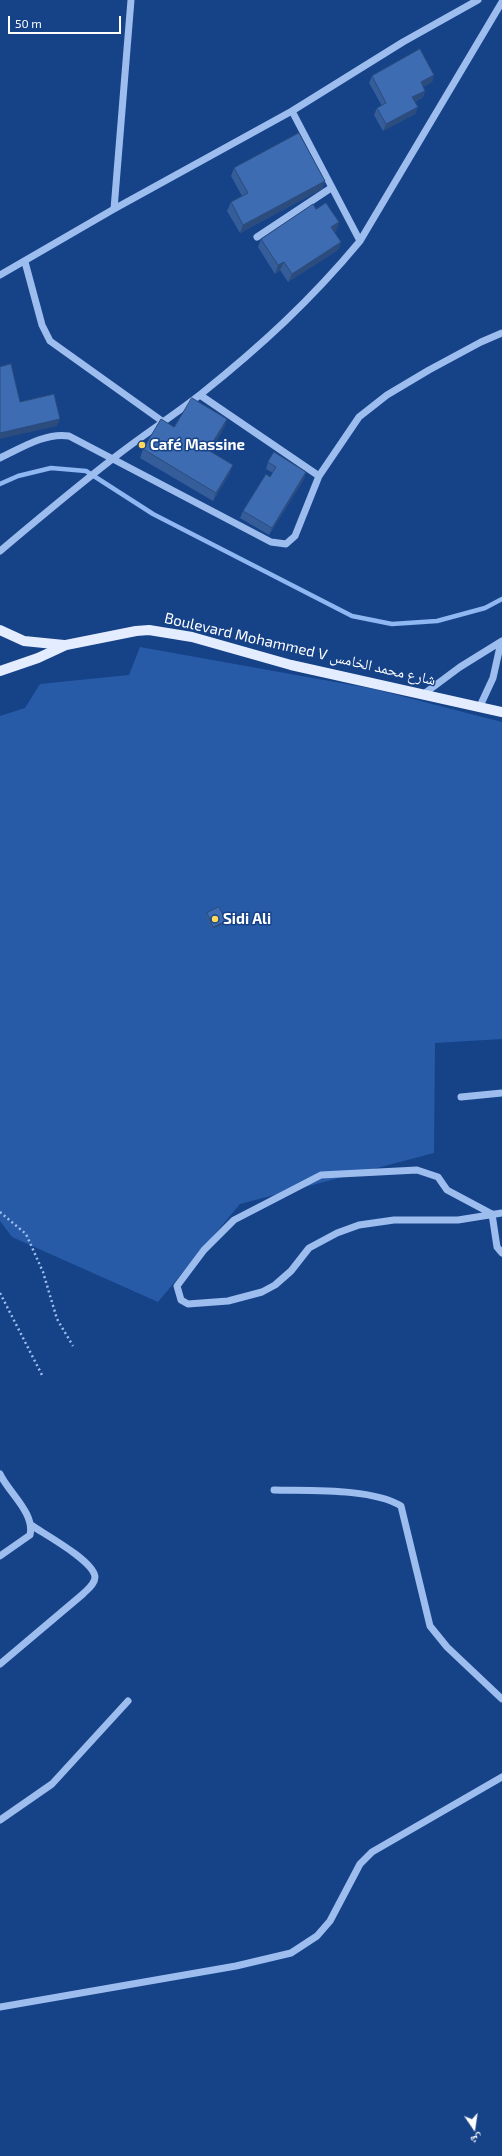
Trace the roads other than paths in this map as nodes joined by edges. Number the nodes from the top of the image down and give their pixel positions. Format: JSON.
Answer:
{"nodes":[{"id":1,"x":131,"y":0,"type":"edge"},
{"id":2,"x":478,"y":0,"type":"edge"},
{"id":3,"x":502,"y":2,"type":"edge"},
{"id":4,"x":292,"y":111,"type":"junction"},
{"id":5,"x":331,"y":188,"type":"junction"},
{"id":6,"x":114,"y":209,"type":"junction"},
{"id":7,"x":257,"y":238,"type":"dead end"},
{"id":8,"x":360,"y":241,"type":"junction"},
{"id":9,"x":25,"y":262,"type":"junction"},
{"id":10,"x":0,"y":275,"type":"edge"},
{"id":11,"x":502,"y":333,"type":"edge"},
{"id":12,"x":200,"y":395,"type":"junction"},
{"id":13,"x":162,"y":421,"type":"junction"},
{"id":14,"x":0,"y":458,"type":"edge"},
{"id":15,"x":111,"y":460,"type":"junction"},
{"id":16,"x":319,"y":476,"type":"junction"},
{"id":17,"x":8,"y":544,"type":"junction"},
{"id":18,"x":0,"y":551,"type":"edge"},
{"id":19,"x":0,"y":557,"type":"edge"},
{"id":20,"x":0,"y":630,"type":"edge"},
{"id":21,"x":501,"y":641,"type":"edge"},
{"id":22,"x":66,"y":645,"type":"junction"},
{"id":23,"x":0,"y":671,"type":"edge"},
{"id":24,"x":425,"y":693,"type":"junction"},
{"id":25,"x":480,"y":706,"type":"junction"},
{"id":26,"x":502,"y":712,"type":"edge"},
{"id":27,"x":502,"y":1093,"type":"edge"},
{"id":28,"x":462,"y":1097,"type":"dead end"},
{"id":29,"x":502,"y":1213,"type":"edge"},
{"id":30,"x":492,"y":1214,"type":"junction"},
{"id":31,"x":502,"y":1254,"type":"edge"},
{"id":32,"x":0,"y":1474,"type":"edge"},
{"id":33,"x":274,"y":1490,"type":"dead end"},
{"id":34,"x":31,"y":1525,"type":"junction"},
{"id":35,"x":0,"y":1556,"type":"edge"},
{"id":36,"x":0,"y":1664,"type":"edge"},
{"id":37,"x":502,"y":1699,"type":"edge"},
{"id":38,"x":128,"y":1701,"type":"dead end"},
{"id":39,"x":502,"y":1777,"type":"edge"},
{"id":40,"x":0,"y":1820,"type":"edge"},
{"id":41,"x":0,"y":2007,"type":"edge"}],
"edges":[{"from":1,"to":6,"type":"street"},
{"from":2,"to":4,"type":"street"},
{"from":3,"to":8,"type":"street"},
{"from":4,"to":5,"type":"street"},
{"from":4,"to":6,"type":"street"},
{"from":5,"to":7,"type":"street"},
{"from":5,"to":8,"type":"street"},
{"from":6,"to":9,"type":"street"},
{"from":8,"to":12,"type":"street"},
{"from":9,"to":10,"type":"street"},
{"from":9,"to":13,"type":"street"},
{"from":11,"to":16,"type":"street"},
{"from":12,"to":13,"type":"street"},
{"from":12,"to":16,"type":"street"},
{"from":13,"to":15,"type":"street"},
{"from":14,"to":15,"type":"street"},
{"from":15,"to":16,"type":"street"},
{"from":15,"to":17,"type":"street"},
{"from":17,"to":18,"type":"street"},
{"from":17,"to":19,"type":"street"},
{"from":20,"to":22,"type":"main road","name":"Boulevard Mohammed V شارع محمد الخامس"},
{"from":21,"to":24,"type":"street"},
{"from":21,"to":25,"type":"street"},
{"from":22,"to":23,"type":"main road","name":"Boulevard Mohammed V شارع محمد الخامس"},
{"from":22,"to":24,"type":"main road","name":"Boulevard Mohammed V شارع محمد الخامس"},
{"from":24,"to":25,"type":"main road","name":"Boulevard Mohammed V شارع محمد الخامس"},
{"from":25,"to":26,"type":"main road","name":"Boulevard Mohammed V شارع محمد الخامس"},
{"from":27,"to":28,"type":"street"},
{"from":29,"to":30,"type":"street"},
{"from":30,"to":30,"type":"street"},
{"from":30,"to":31,"type":"street"},
{"from":32,"to":34,"type":"street"},
{"from":33,"to":37,"type":"street"},
{"from":34,"to":35,"type":"street"},
{"from":34,"to":36,"type":"street"},
{"from":38,"to":40,"type":"street"},
{"from":39,"to":41,"type":"street"}]}
